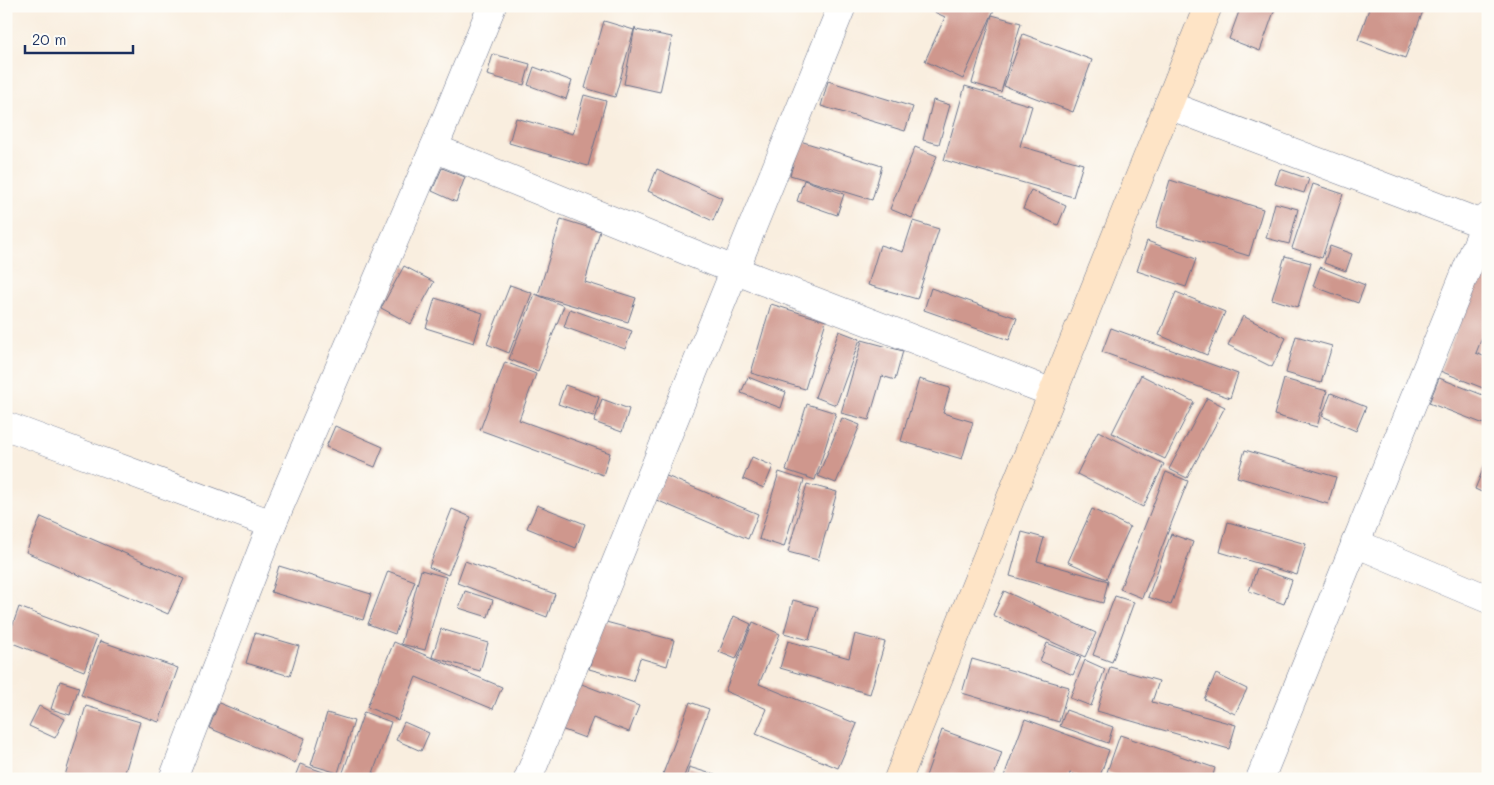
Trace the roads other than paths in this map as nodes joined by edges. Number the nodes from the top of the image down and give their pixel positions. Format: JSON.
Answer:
{"nodes":[{"id":1,"x":492,"y":6,"type":"edge"},
{"id":2,"x":842,"y":6,"type":"edge"},
{"id":3,"x":1208,"y":6,"type":"edge"},
{"id":4,"x":1168,"y":106,"type":"junction"},
{"id":5,"x":434,"y":148,"type":"junction"},
{"id":6,"x":1487,"y":223,"type":"edge"},
{"id":7,"x":734,"y":270,"type":"junction"},
{"id":8,"x":1053,"y":393,"type":"junction"},
{"id":9,"x":6,"y":426,"type":"edge"},
{"id":10,"x":272,"y":524,"type":"junction"},
{"id":11,"x":1356,"y":543,"type":"junction"},
{"id":12,"x":1488,"y":598,"type":"edge"},
{"id":13,"x":173,"y":779,"type":"edge"},
{"id":14,"x":528,"y":779,"type":"edge"},
{"id":15,"x":898,"y":779,"type":"edge"},
{"id":16,"x":1260,"y":779,"type":"edge"}],
"edges":[{"from":1,"to":5,"type":"street"},
{"from":2,"to":7,"type":"street"},
{"from":3,"to":4,"type":"street"},
{"from":4,"to":6,"type":"street"},
{"from":4,"to":8,"type":"street"},
{"from":5,"to":7,"type":"street"},
{"from":5,"to":10,"type":"street"},
{"from":6,"to":11,"type":"street"},
{"from":7,"to":8,"type":"street"},
{"from":7,"to":14,"type":"street"},
{"from":8,"to":15,"type":"street"},
{"from":9,"to":10,"type":"street"},
{"from":10,"to":13,"type":"street"},
{"from":11,"to":12,"type":"street"},
{"from":11,"to":16,"type":"street"}]}
